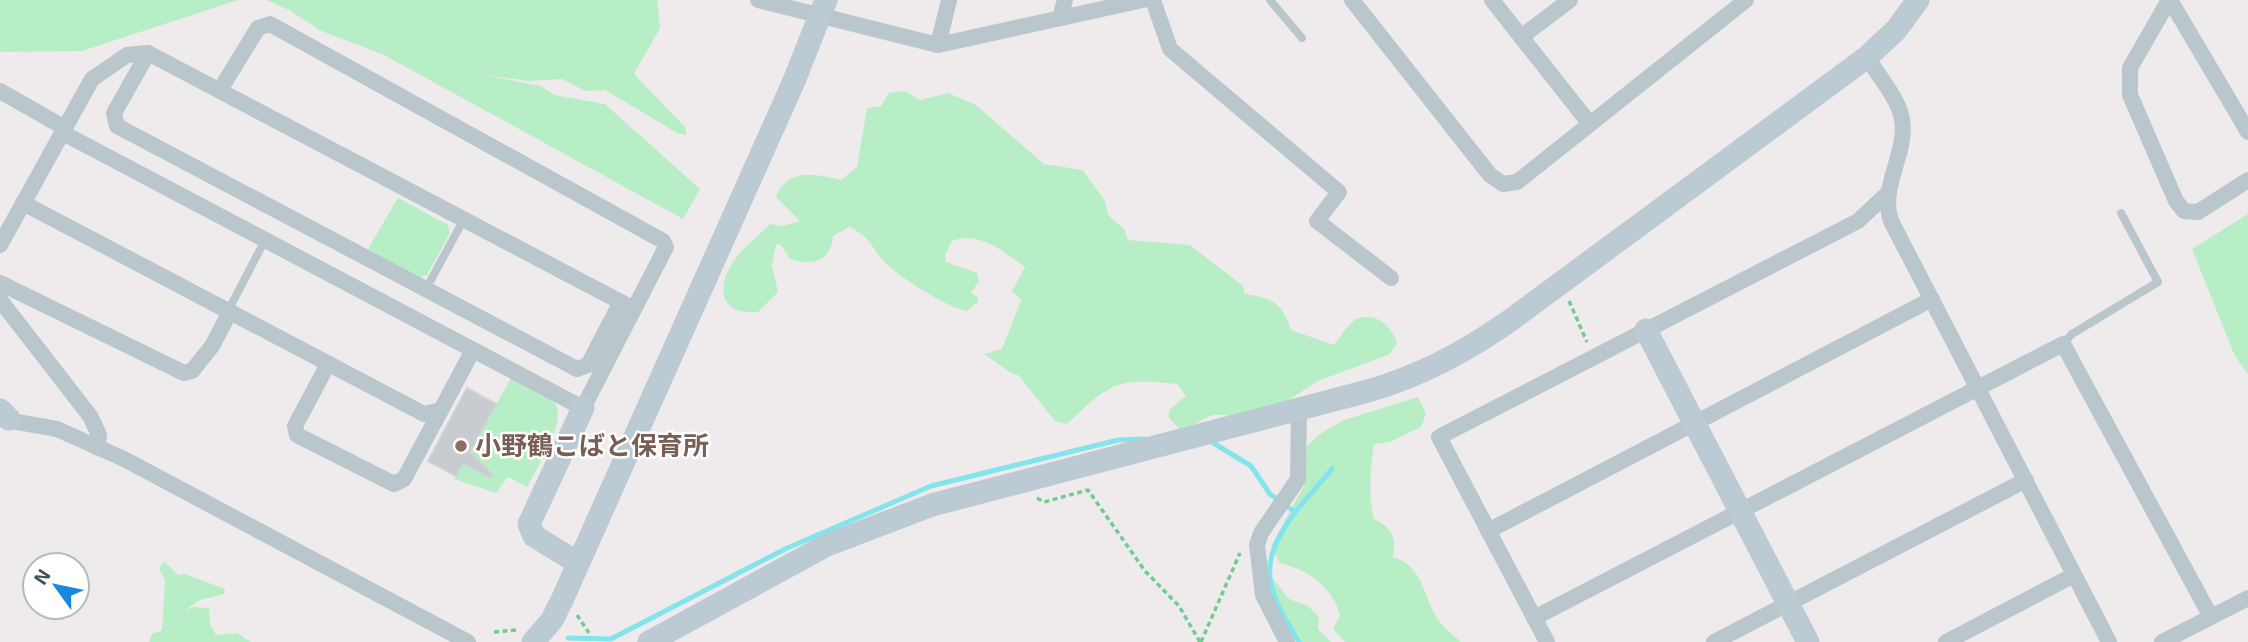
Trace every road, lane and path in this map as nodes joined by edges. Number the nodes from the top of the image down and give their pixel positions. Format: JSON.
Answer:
{"nodes":[{"id":1,"x":758,"y":0,"type":"edge"},
{"id":2,"x":949,"y":0,"type":"edge"},
{"id":3,"x":1065,"y":0,"type":"edge"},
{"id":4,"x":1143,"y":0,"type":"edge"},
{"id":5,"x":1153,"y":0,"type":"edge"},
{"id":6,"x":1270,"y":0,"type":"edge"},
{"id":7,"x":1352,"y":0,"type":"edge"},
{"id":8,"x":1492,"y":0,"type":"edge"},
{"id":9,"x":1570,"y":0,"type":"edge"},
{"id":10,"x":1746,"y":0,"type":"edge"},
{"id":11,"x":1918,"y":0,"type":"edge"},
{"id":12,"x":2169,"y":0,"type":"edge"},
{"id":13,"x":824,"y":8,"type":"edge"},
{"id":14,"x":1060,"y":18,"type":"junction"},
{"id":15,"x":1521,"y":37,"type":"junction"},
{"id":16,"x":1302,"y":38,"type":"dead end"},
{"id":17,"x":937,"y":45,"type":"junction"},
{"id":18,"x":148,"y":53,"type":"junction"},
{"id":19,"x":1867,"y":57,"type":"junction"},
{"id":20,"x":220,"y":90,"type":"junction"},
{"id":21,"x":0,"y":91,"type":"edge"},
{"id":22,"x":1590,"y":124,"type":"junction"},
{"id":23,"x":64,"y":130,"type":"junction"},
{"id":24,"x":2248,"y":132,"type":"edge"},
{"id":25,"x":2248,"y":180,"type":"edge"},
{"id":26,"x":1889,"y":192,"type":"junction"},
{"id":27,"x":23,"y":203,"type":"junction"},
{"id":28,"x":2121,"y":213,"type":"dead end"},
{"id":29,"x":464,"y":219,"type":"junction"},
{"id":30,"x":265,"y":240,"type":"junction"},
{"id":31,"x":0,"y":245,"type":"edge"},
{"id":32,"x":1391,"y":278,"type":"dead end"},
{"id":33,"x":0,"y":283,"type":"edge"},
{"id":34,"x":426,"y":289,"type":"junction"},
{"id":35,"x":1567,"y":296,"type":"dead end"},
{"id":36,"x":1931,"y":299,"type":"junction"},
{"id":37,"x":0,"y":300,"type":"edge"},
{"id":38,"x":628,"y":306,"type":"junction"},
{"id":39,"x":229,"y":311,"type":"junction"},
{"id":40,"x":1646,"y":330,"type":"junction"},
{"id":41,"x":2063,"y":344,"type":"junction"},
{"id":42,"x":1591,"y":349,"type":"dead end"},
{"id":43,"x":473,"y":350,"type":"junction"},
{"id":44,"x":328,"y":364,"type":"junction"},
{"id":45,"x":1978,"y":388,"type":"junction"},
{"id":46,"x":1298,"y":407,"type":"junction"},
{"id":47,"x":583,"y":408,"type":"junction"},
{"id":48,"x":441,"y":410,"type":"junction"},
{"id":49,"x":3,"y":416,"type":"edge"},
{"id":50,"x":1694,"y":423,"type":"junction"},
{"id":51,"x":97,"y":447,"type":"junction"},
{"id":52,"x":2025,"y":480,"type":"junction"},
{"id":53,"x":1037,"y":498,"type":"dead end"},
{"id":54,"x":1740,"y":512,"type":"junction"},
{"id":55,"x":1488,"y":531,"type":"junction"},
{"id":56,"x":1258,"y":538,"type":"junction"},
{"id":57,"x":578,"y":563,"type":"junction"},
{"id":58,"x":2074,"y":575,"type":"junction"},
{"id":59,"x":2248,"y":598,"type":"edge"},
{"id":60,"x":1788,"y":603,"type":"junction"},
{"id":61,"x":2211,"y":617,"type":"junction"},
{"id":62,"x":1534,"y":618,"type":"junction"},
{"id":63,"x":468,"y":642,"type":"edge"},
{"id":64,"x":533,"y":642,"type":"edge"},
{"id":65,"x":649,"y":642,"type":"edge"},
{"id":66,"x":1201,"y":642,"type":"edge"},
{"id":67,"x":1287,"y":642,"type":"edge"},
{"id":68,"x":1547,"y":642,"type":"edge"},
{"id":69,"x":1714,"y":642,"type":"edge"},
{"id":70,"x":1808,"y":642,"type":"edge"},
{"id":71,"x":1946,"y":642,"type":"edge"},
{"id":72,"x":2109,"y":642,"type":"edge"},
{"id":73,"x":2162,"y":642,"type":"edge"}],
"edges":[{"from":1,"to":13,"type":"street"},
{"from":2,"to":17,"type":"street"},
{"from":3,"to":14,"type":"street"},
{"from":4,"to":14,"type":"street"},
{"from":5,"to":32,"type":"street"},
{"from":6,"to":16,"type":"lane"},
{"from":7,"to":22,"type":"street"},
{"from":8,"to":15,"type":"street"},
{"from":9,"to":15,"type":"street"},
{"from":10,"to":22,"type":"street"},
{"from":11,"to":19,"type":"street"},
{"from":12,"to":24,"type":"street"},
{"from":12,"to":25,"type":"street"},
{"from":13,"to":17,"type":"street"},
{"from":13,"to":57,"type":"street"},
{"from":14,"to":17,"type":"street"},
{"from":15,"to":22,"type":"street"},
{"from":18,"to":20,"type":"street"},
{"from":18,"to":23,"type":"street"},
{"from":18,"to":34,"type":"street"},
{"from":19,"to":26,"type":"street"},
{"from":19,"to":46,"type":"street"},
{"from":20,"to":29,"type":"street"},
{"from":20,"to":38,"type":"street"},
{"from":21,"to":23,"type":"street"},
{"from":23,"to":27,"type":"street"},
{"from":23,"to":30,"type":"street"},
{"from":26,"to":36,"type":"street"},
{"from":26,"to":40,"type":"street"},
{"from":27,"to":31,"type":"street"},
{"from":27,"to":39,"type":"street"},
{"from":28,"to":41,"type":"lane"},
{"from":29,"to":34,"type":"lane"},
{"from":29,"to":38,"type":"street"},
{"from":30,"to":39,"type":"lane"},
{"from":30,"to":43,"type":"street"},
{"from":33,"to":39,"type":"street"},
{"from":34,"to":38,"type":"street"},
{"from":35,"to":42,"type":"path"},
{"from":36,"to":45,"type":"street"},
{"from":36,"to":50,"type":"street"},
{"from":37,"to":51,"type":"street"},
{"from":38,"to":47,"type":"street"},
{"from":39,"to":44,"type":"street"},
{"from":40,"to":50,"type":"street"},
{"from":40,"to":55,"type":"street"},
{"from":41,"to":45,"type":"street"},
{"from":41,"to":61,"type":"street"},
{"from":43,"to":47,"type":"street"},
{"from":43,"to":48,"type":"street"},
{"from":44,"to":48,"type":"street"},
{"from":44,"to":48,"type":"street"},
{"from":45,"to":52,"type":"street"},
{"from":45,"to":54,"type":"street"},
{"from":46,"to":56,"type":"street"},
{"from":46,"to":65,"type":"street"},
{"from":47,"to":57,"type":"street"},
{"from":49,"to":51,"type":"street"},
{"from":50,"to":54,"type":"street"},
{"from":50,"to":55,"type":"street"},
{"from":51,"to":63,"type":"street"},
{"from":52,"to":58,"type":"street"},
{"from":52,"to":60,"type":"street"},
{"from":53,"to":66,"type":"path"},
{"from":54,"to":60,"type":"street"},
{"from":54,"to":62,"type":"street"},
{"from":55,"to":62,"type":"street"},
{"from":56,"to":66,"type":"path"},
{"from":56,"to":67,"type":"street"},
{"from":57,"to":64,"type":"street"},
{"from":58,"to":71,"type":"street"},
{"from":58,"to":72,"type":"street"},
{"from":59,"to":61,"type":"street"},
{"from":60,"to":69,"type":"street"},
{"from":60,"to":70,"type":"street"},
{"from":61,"to":73,"type":"street"},
{"from":62,"to":68,"type":"street"}]}
